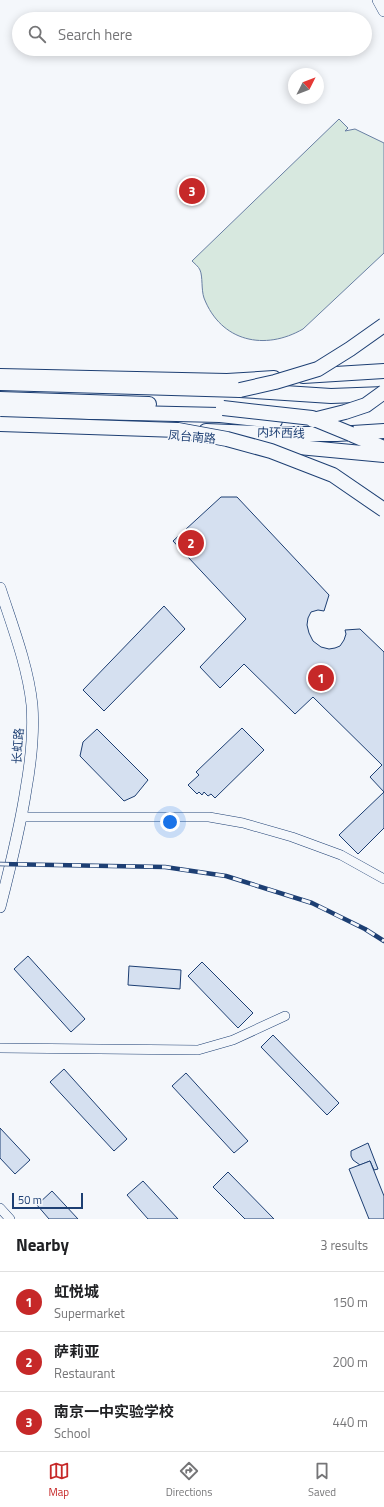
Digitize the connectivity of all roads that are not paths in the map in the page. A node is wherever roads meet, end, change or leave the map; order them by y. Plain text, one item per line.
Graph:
1 (378, 0) edge
2 (384, 11) edge
3 (384, 325) edge
4 (384, 371) edge
5 (0, 376) edge
6 (0, 383) edge
7 (240, 390) junction
8 (384, 393) edge
9 (0, 400) edge
10 (0, 410) edge
11 (0, 424) edge
12 (178, 430) junction
13 (384, 431) edge
14 (384, 448) edge
15 (384, 455) edge
16 (384, 510) edge
17 (0, 588) edge
18 (21, 817) junction
19 (384, 879) edge
20 (0, 908) edge
21 (285, 1016) dead end
22 (0, 1048) edge
23 (0, 1208) edge
24 (10, 1219) edge

1 - 2 street
3 - 7 main road, bridge
4 - 5 main road
6 - 7 main road
7 - 8 main road, bridge
8 - 10 main road, bridge
9 - 14 main road, bridge
11 - 12 main road, bridge
11 - 15 main road, 凤台南路
12 - 13 main road, 内环西线, bridge
12 - 16 main road, bridge
17 - 18 street, 长虹路
18 - 19 street
18 - 20 street, 长虹路
21 - 22 street
23 - 24 street

